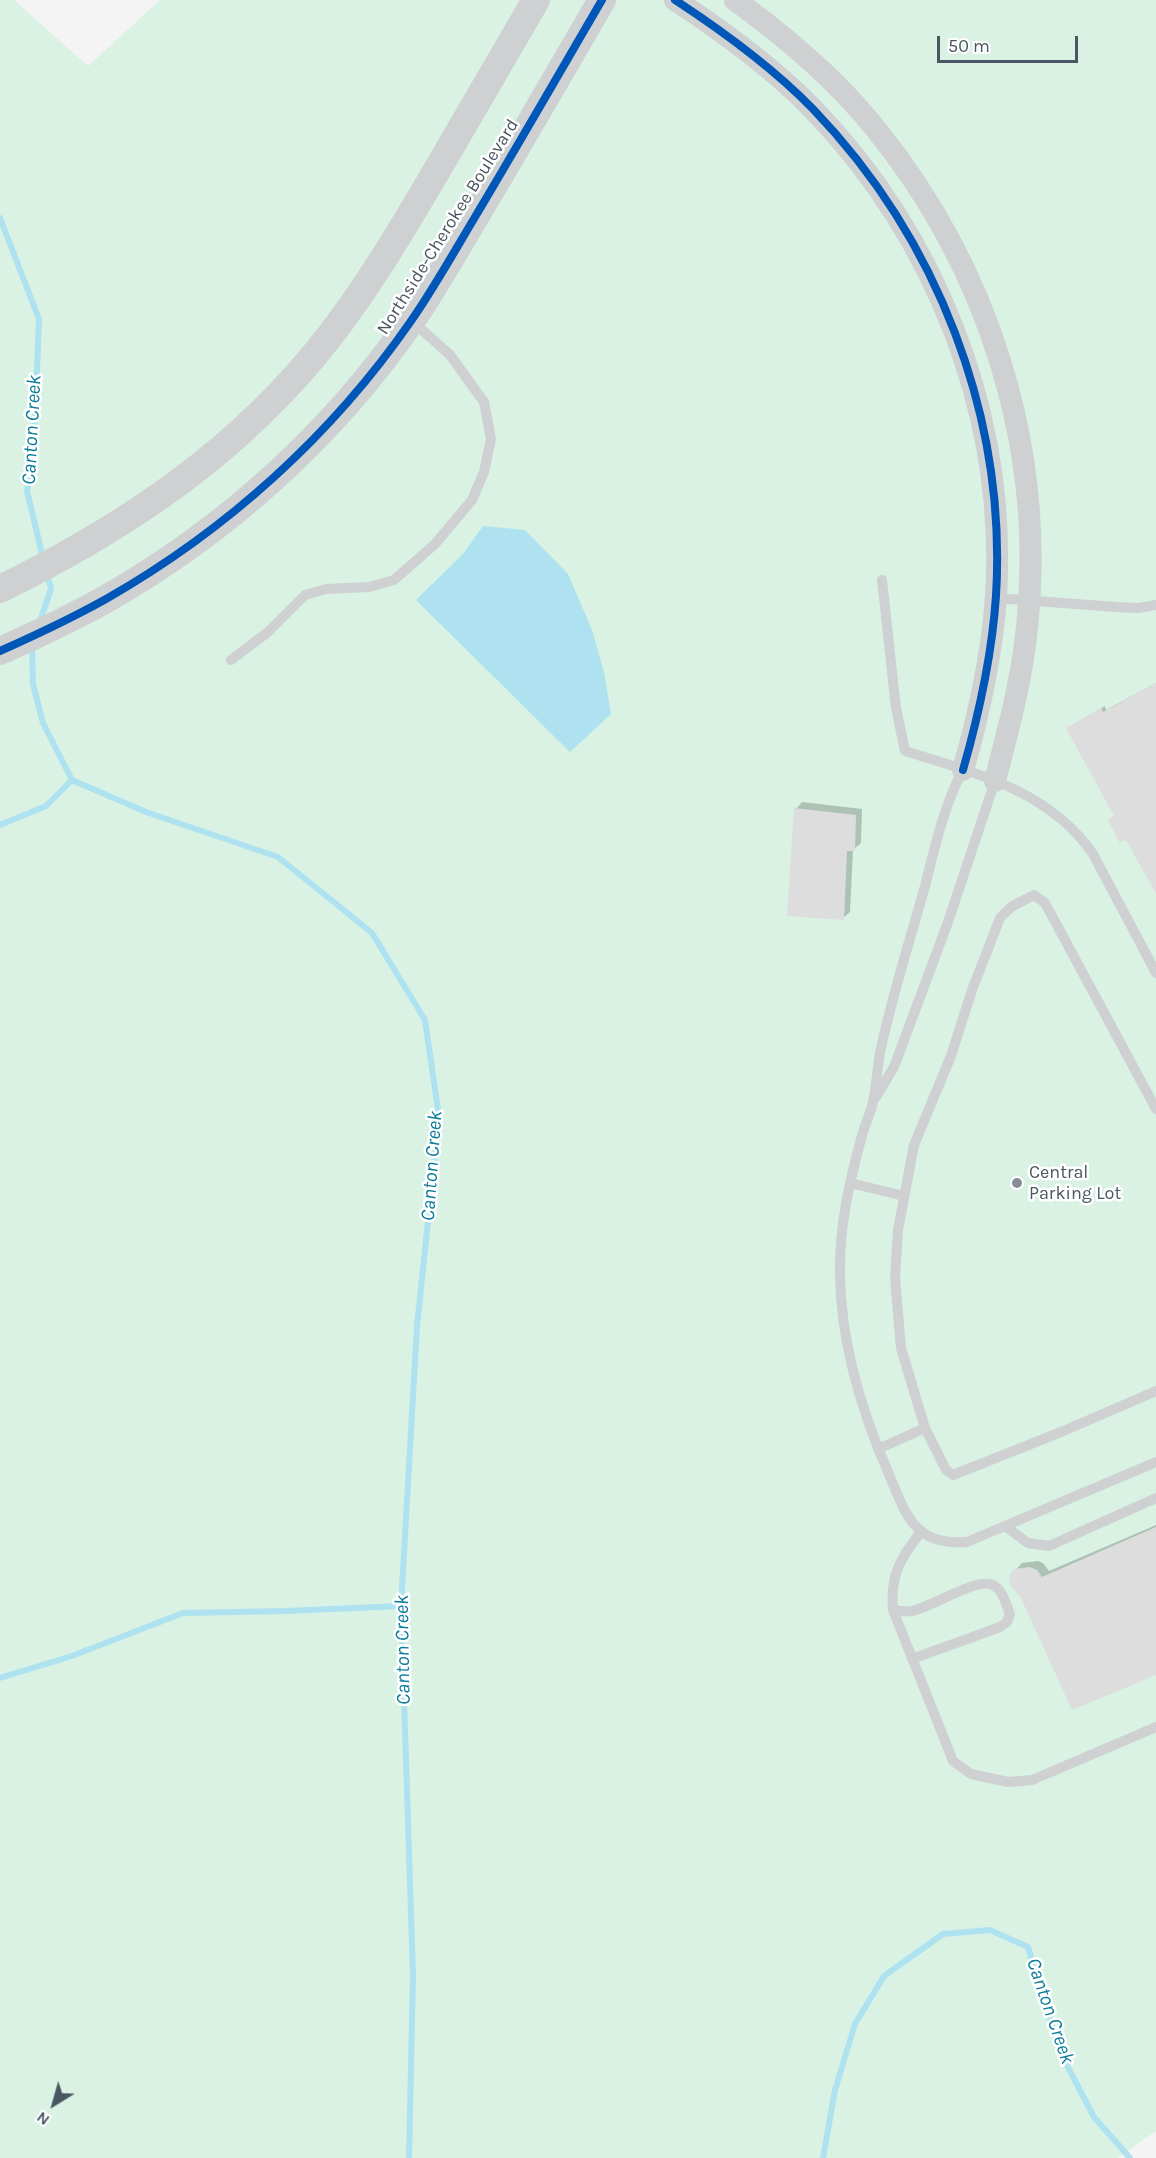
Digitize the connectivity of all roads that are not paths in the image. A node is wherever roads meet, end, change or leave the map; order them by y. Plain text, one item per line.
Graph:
1 (536, 0) edge
2 (602, 0) edge
3 (675, 0) edge
4 (735, 0) edge
5 (411, 321) junction
6 (882, 580) dead end
7 (0, 589) edge
8 (996, 598) junction
9 (1029, 600) junction
10 (1156, 605) edge
11 (0, 651) edge
12 (231, 660) dead end
13 (963, 770) junction
14 (995, 782) junction
15 (1156, 973) edge
16 (873, 1103) junction
17 (1156, 1109) edge
18 (850, 1183) junction
19 (904, 1196) junction
20 (1156, 1391) edge
21 (926, 1428) junction
22 (878, 1449) junction
23 (1156, 1462) edge
24 (1156, 1498) edge
25 (1005, 1526) junction
26 (921, 1532) junction
27 (893, 1610) junction
28 (912, 1659) junction
29 (1156, 1727) edge

1 - 7 street, Northside-Cherokee Boulevard
2 - 5 street, Northside-Cherokee Boulevard
3 - 8 street
4 - 9 street
5 - 11 street, Northside-Cherokee Boulevard
5 - 12 lane
6 - 13 lane
8 - 9 lane
8 - 13 street
9 - 10 lane
9 - 14 street
13 - 14 lane
13 - 16 lane
14 - 15 lane
14 - 16 lane
16 - 18 lane
17 - 19 lane
18 - 19 lane
18 - 22 lane
19 - 21 lane
20 - 21 lane
21 - 22 lane
22 - 26 lane
23 - 25 lane
24 - 25 lane
25 - 26 lane
26 - 27 lane
27 - 28 lane
27 - 28 lane
28 - 29 lane

